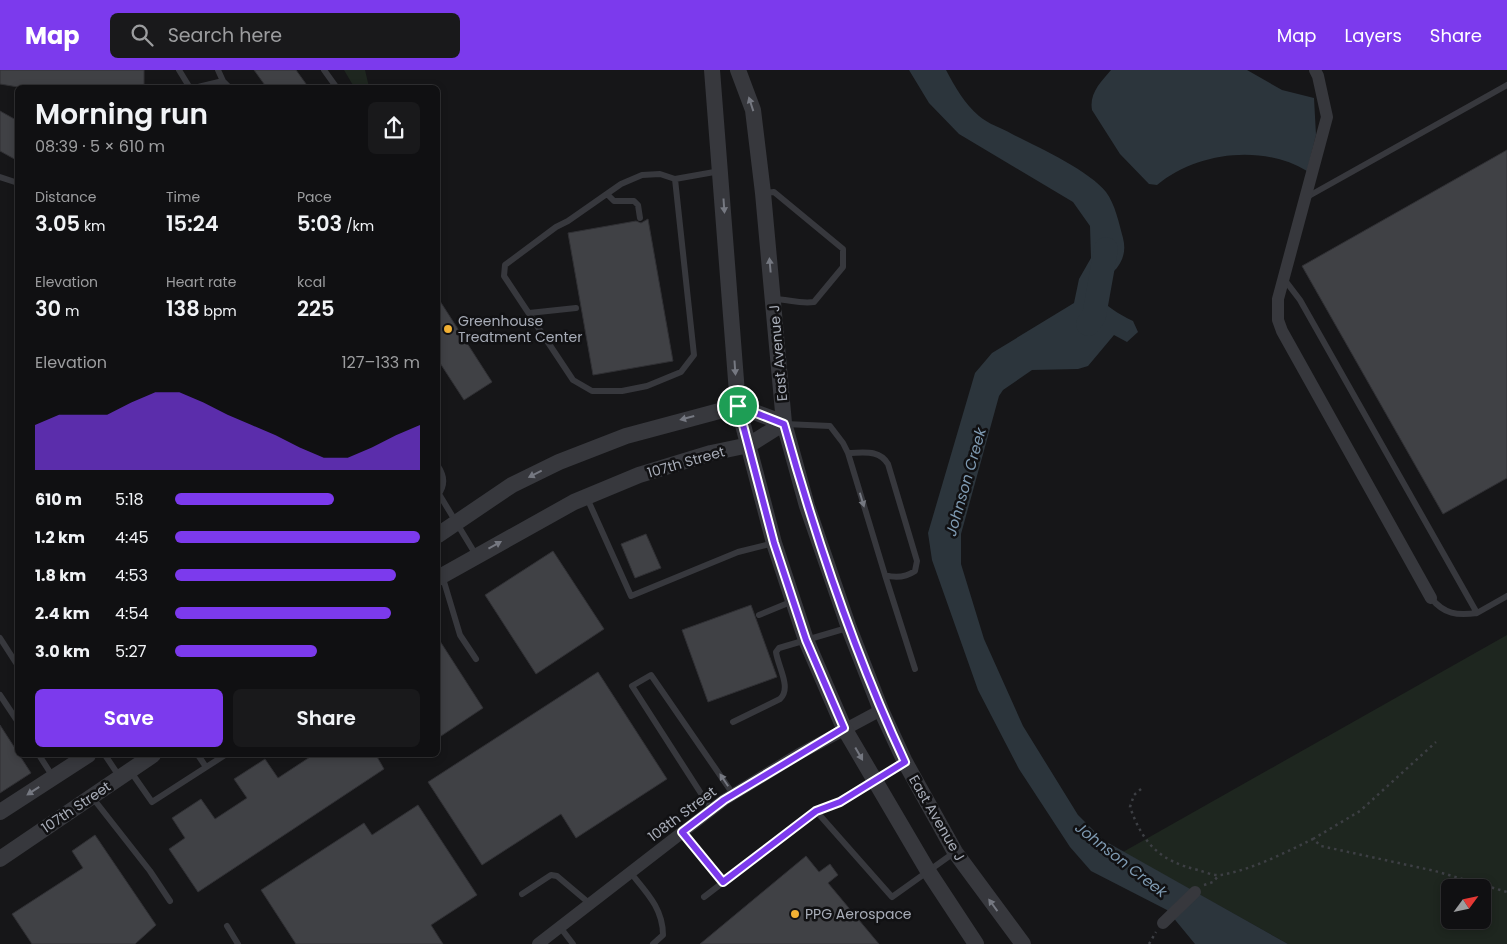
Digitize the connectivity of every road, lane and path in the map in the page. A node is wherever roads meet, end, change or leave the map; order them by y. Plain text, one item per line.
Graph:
1 (179, 70) edge
2 (218, 70) edge
3 (324, 70) edge
4 (712, 70) edge
5 (738, 70) edge
6 (1315, 70) edge
7 (223, 81) junction
8 (190, 85) edge
9 (205, 85) edge
10 (227, 85) edge
11 (335, 85) edge
12 (1507, 85) edge
13 (721, 170) junction
14 (0, 177) edge
15 (675, 179) junction
16 (15, 182) edge
17 (763, 193) junction
18 (607, 194) junction
19 (1307, 197) junction
20 (640, 218) dead end
21 (1284, 279) junction
22 (773, 299) junction
23 (576, 308) dead end
24 (528, 313) junction
25 (738, 406) junction
26 (784, 424) junction
27 (749, 445) junction
28 (848, 453) junction
29 (440, 470) edge
30 (440, 492) edge
31 (586, 497) junction
32 (440, 498) edge
33 (456, 523) junction
34 (440, 533) edge
35 (774, 543) junction
36 (476, 555) junction
37 (440, 573) edge
38 (885, 575) junction
39 (440, 576) edge
40 (1507, 596) edge
41 (1431, 598) joint
42 (794, 601) junction
43 (1477, 613) junction
44 (759, 614) dead end
45 (848, 628) junction
46 (0, 638) edge
47 (806, 640) junction
48 (476, 659) dead end
49 (15, 661) edge
50 (915, 669) dead end
51 (0, 695) edge
52 (881, 710) junction
53 (15, 718) edge
54 (733, 722) dead end
55 (844, 728) junction
56 (1436, 742) dead end
57 (39, 757) edge
58 (85, 757) edge
59 (107, 757) edge
60 (150, 757) edge
61 (199, 757) edge
62 (222, 757) edge
63 (905, 762) junction
64 (206, 767) junction
65 (125, 774) junction
66 (53, 778) junction
67 (874, 780) junction
68 (1141, 788) dead end
69 (733, 794) junction
70 (91, 796) junction
71 (711, 809) junction
72 (816, 811) junction
73 (0, 812) edge
74 (682, 832) junction
75 (1314, 839) junction
76 (955, 852) junction
77 (0, 859) edge
78 (928, 871) junction
79 (630, 872) junction
80 (1219, 875) junction
81 (723, 882) junction
82 (1195, 892) joint
83 (1507, 892) edge
84 (522, 894) dead end
85 (704, 897) dead end
86 (170, 901) dead end
87 (589, 903) junction
88 (1163, 923) dead end
89 (227, 926) dead end
90 (559, 926) junction
91 (238, 944) edge
92 (538, 944) edge
93 (573, 944) edge
94 (652, 944) edge
95 (976, 944) edge
96 (1023, 944) edge

1 - 8 lane
2 - 7 lane
3 - 11 lane
4 - 13 street
17 -> 5 street, East Avenue J
6 - 19 street
7 - 9 lane
7 - 10 lane
12 - 19 lane
13 - 15 lane
13 -> 25 street
14 - 16 lane
15 - 18 lane
15 - 24 lane
22 -> 17 street, East Avenue J
17 - 22 lane
18 - 20 lane
18 - 24 lane
19 - 21 street
21 - 41 street
21 - 43 lane
22 - 26 street, East Avenue J
23 - 24 lane
25 - 26 street
25 - 27 street
25 -> 33 street
26 - 27 street, 107th Street
26 - 28 lane
26 - 45 street, East Avenue J
27 - 31 street, 107th Street
27 - 35 street
28 -> 38 lane
28 - 38 lane
29 - 30 lane
31 - 35 lane
36 -> 31 street, 107th Street
32 - 33 lane
33 - 34 street
33 - 36 lane
35 - 42 street
36 - 37 street, 107th Street
38 - 50 lane
39 - 48 lane
40 - 43 lane
41 - 43 lane
42 - 44 lane
42 - 47 street
45 - 47 lane
45 - 52 street, East Avenue J
46 - 49 lane
47 - 54 lane
47 - 55 street
51 - 53 lane
52 - 55 street, 108th Street
52 - 63 street, East Avenue J
55 -> 67 street
55 - 69 street, 108th Street
56 - 75 path
57 - 66 lane
58 - 66 street
59 - 65 lane
60 - 65 street, 107th Street
61 - 64 lane
62 - 64 lane
63 - 67 lane
63 - 76 street, East Avenue J
64 - 65 lane
65 - 70 street, 107th Street
66 -> 73 street
67 - 72 lane
67 - 78 street
68 - 80 path
69 - 71 street, 108th Street
69 -> 71 lane
70 - 77 street, 107th Street
70 - 86 lane
71 - 74 street, 108th Street
72 - 78 lane
72 - 81 lane
74 - 79 street, 108th Street
74 - 81 lane
75 - 80 path
75 - 83 path
76 - 78 lane
96 -> 76 street, East Avenue J
78 - 95 street
79 - 87 street, 108th Street
79 - 94 lane
80 - 82 path
81 - 85 lane
82 - 88 street
84 - 87 lane
87 - 90 street, 108th Street
89 - 91 lane
90 - 92 street, 108th Street
90 - 93 lane

